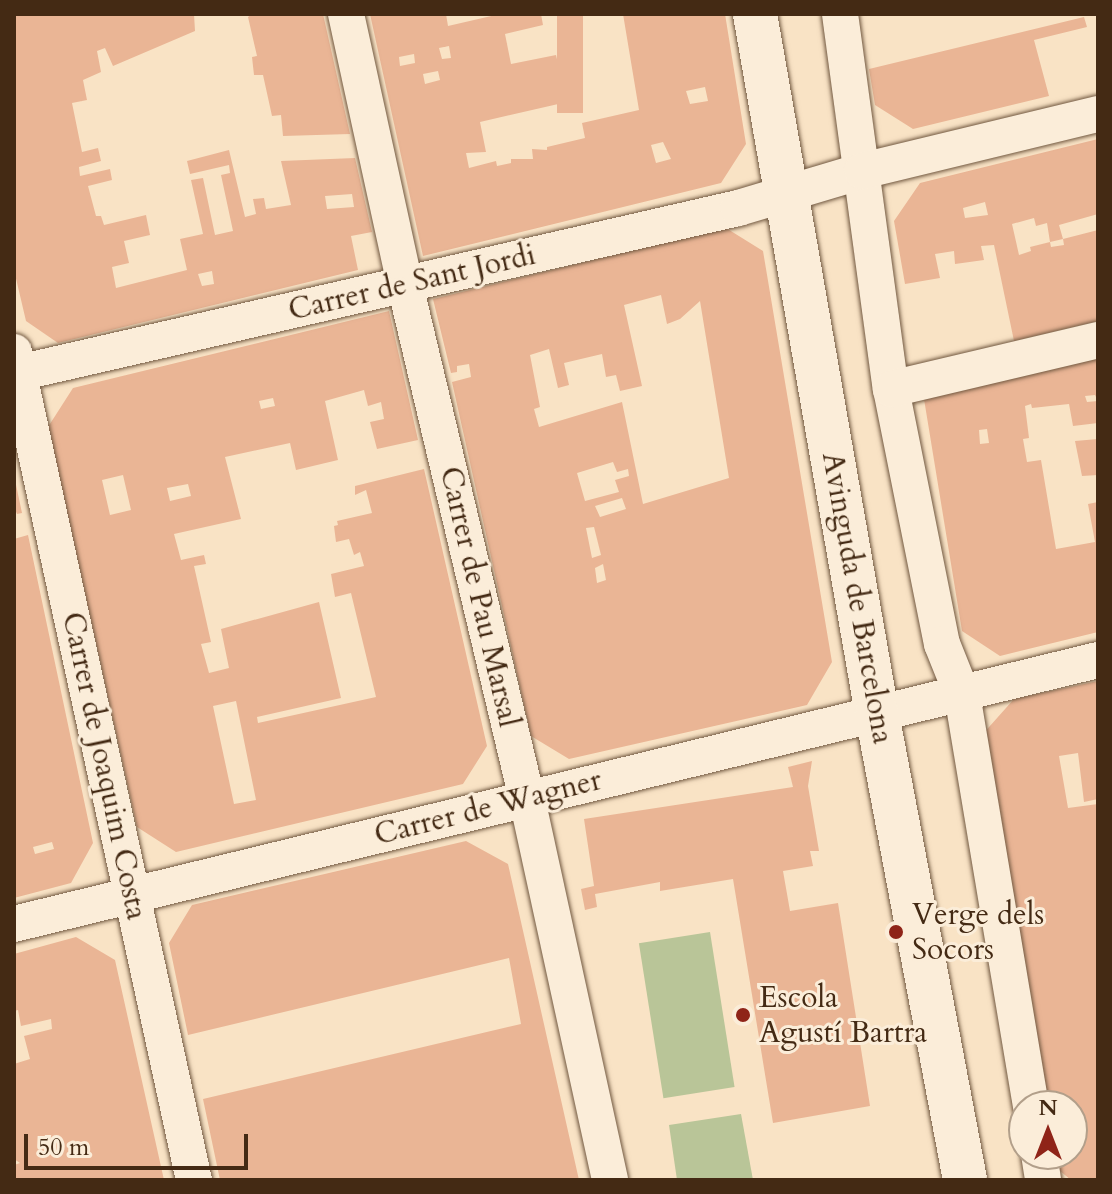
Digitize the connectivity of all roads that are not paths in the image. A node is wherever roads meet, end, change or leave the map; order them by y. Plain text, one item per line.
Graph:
1 (346, 14) edge
2 (755, 14) edge
3 (780, 14) edge
4 (840, 14) edge
5 (1098, 114) edge
6 (862, 171) junction
7 (797, 190) junction
8 (405, 285) junction
9 (1098, 340) edge
10 (16, 367) edge
11 (891, 389) junction
12 (1098, 660) edge
13 (962, 694) junction
14 (888, 711) junction
15 (527, 799) junction
16 (132, 894) junction
17 (14, 924) edge
18 (1028, 1090) edge
19 (194, 1180) edge
20 (610, 1180) edge
21 (965, 1180) edge
22 (987, 1180) edge

1 - 8 street, Carrer de Pau Marsal
2 - 7 street, Avinguda de Barcelona
3 - 7 street, Avinguda de Barcelona
4 - 6 street
5 - 6 street, Carrer de Sant Jordi
6 - 7 street, Carrer de Sant Jordi
6 - 11 street
7 - 8 street, Carrer de Sant Jordi
7 - 14 street, Avinguda de Barcelona
8 - 10 street, Carrer de Sant Jordi
8 - 15 street, Carrer de Pau Marsal
9 - 11 street
10 - 16 street, Carrer de Joaquim Costa
11 - 13 street
12 - 13 street, Carrer de Wagner
13 - 14 street, Carrer de Wagner
13 - 18 street
14 - 15 street, Carrer de Wagner
14 - 21 street, Avinguda de Barcelona
14 - 22 street, Avinguda de Barcelona
15 - 16 street, Carrer de Wagner
15 - 20 street, Carrer de Pau Marsal
16 - 17 street, Carrer de Wagner
16 - 19 street, Carrer de Joaquim Costa

